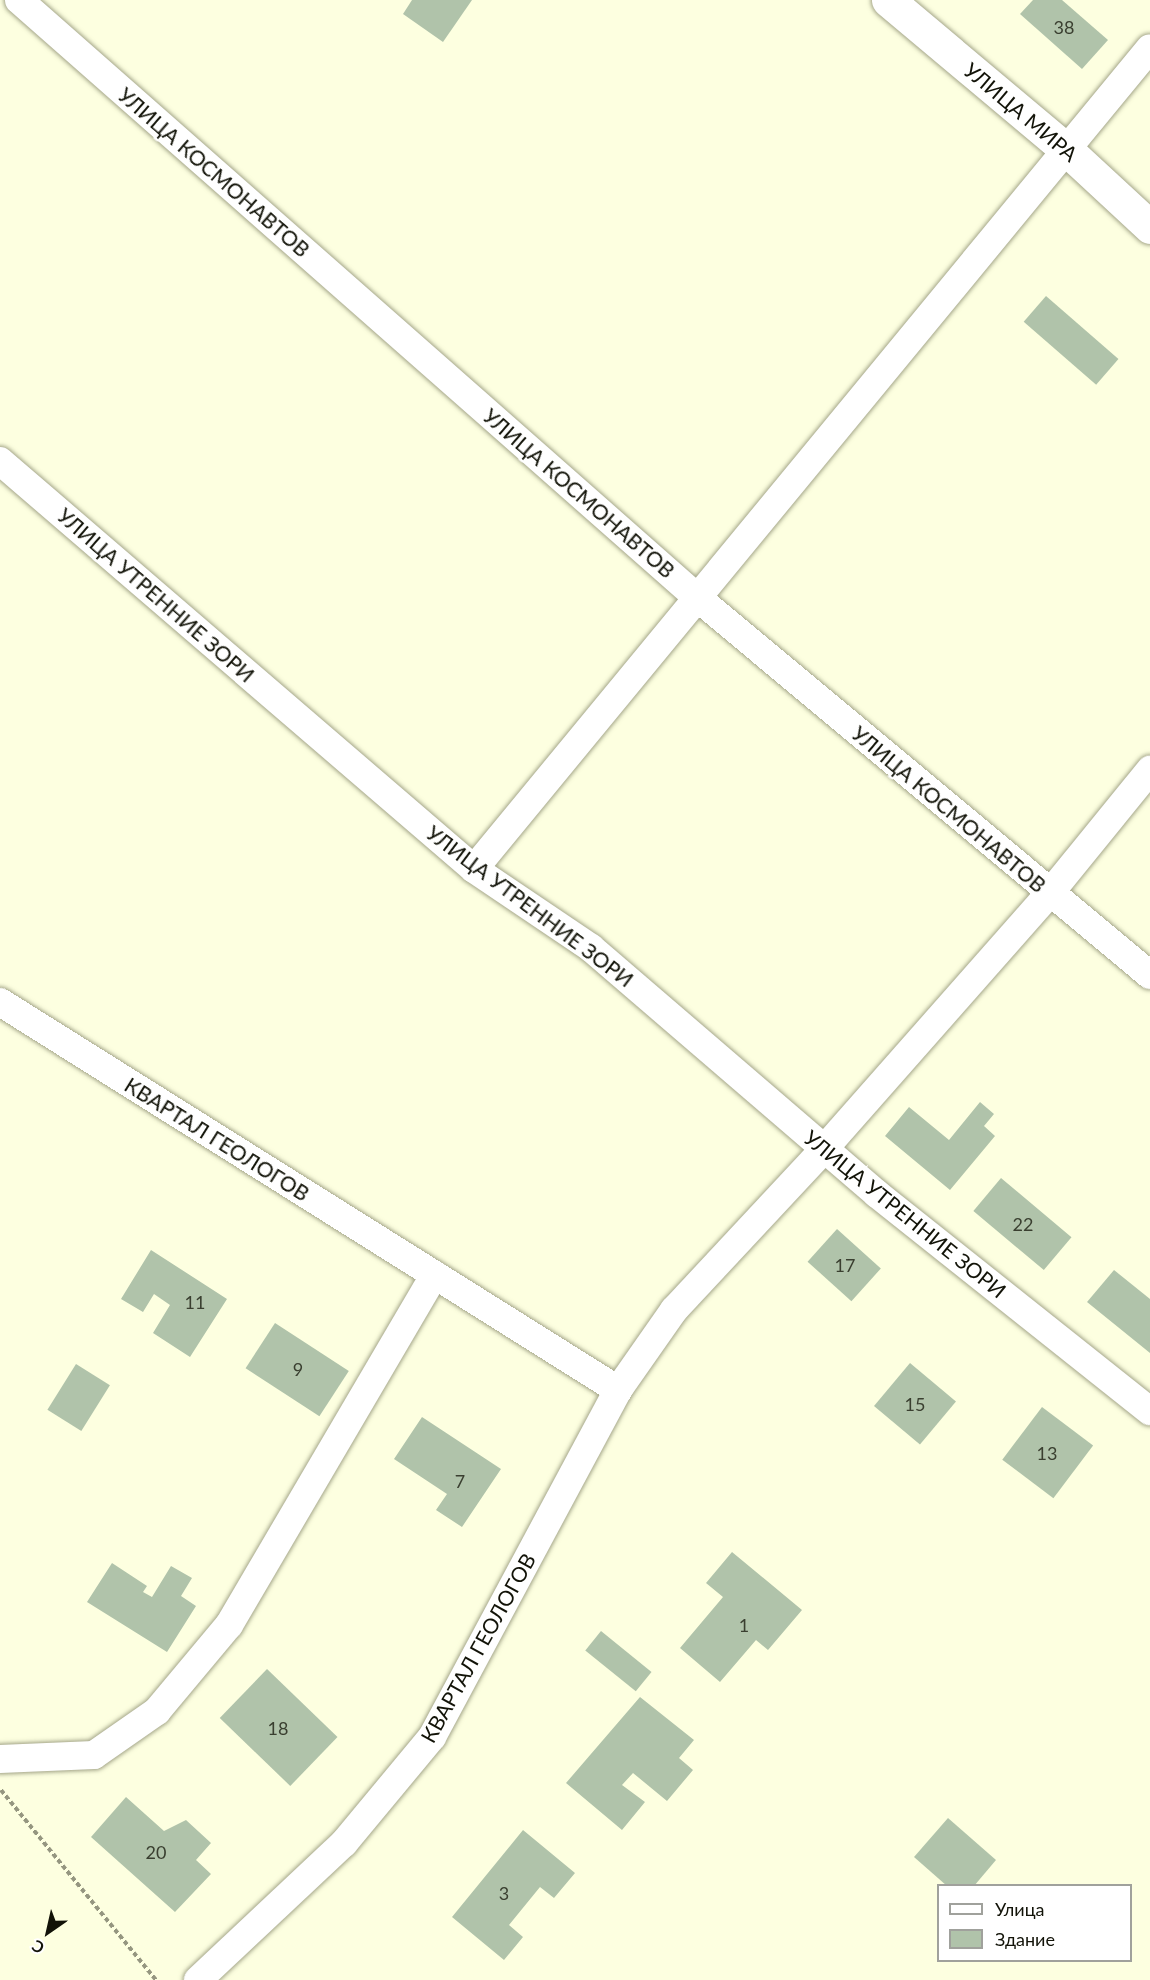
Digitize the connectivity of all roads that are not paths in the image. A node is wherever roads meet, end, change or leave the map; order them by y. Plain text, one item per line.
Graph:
1 (19, 0) edge
2 (888, 0) edge
3 (1150, 48) edge
4 (1068, 151) junction
5 (1150, 227) edge
6 (0, 461) edge
7 (699, 599) junction
8 (1150, 770) edge
9 (474, 869) junction
10 (1050, 893) junction
11 (1150, 975) edge
12 (0, 1002) edge
13 (824, 1149) junction
14 (434, 1275) junction
15 (618, 1390) junction
16 (1150, 1411) edge
17 (0, 1760) edge
18 (198, 1980) edge

1 - 7 street, УЛИЦА КОСМОНАВТОВ
2 - 4 street, УЛИЦА МИРА
3 - 4 street
4 - 5 street, УЛИЦА МИРА
4 - 7 street
6 - 9 street, УЛИЦА УТРЕННИЕ ЗОРИ
7 - 9 street
7 - 10 street, УЛИЦА КОСМОНАВТОВ
8 - 10 street, КВАРТАЛ ГЕОЛОГОВ
9 - 13 street, УЛИЦА УТРЕННИЕ ЗОРИ
10 - 11 street, УЛИЦА КОСМОНАВТОВ
10 - 13 street, КВАРТАЛ ГЕОЛОГОВ
12 - 14 street, КВАРТАЛ ГЕОЛОГОВ
13 - 15 street, КВАРТАЛ ГЕОЛОГОВ
13 - 16 street, УЛИЦА УТРЕННИЕ ЗОРИ
14 - 15 street, КВАРТАЛ ГЕОЛОГОВ
14 - 17 street
15 - 18 street, КВАРТАЛ ГЕОЛОГОВ

